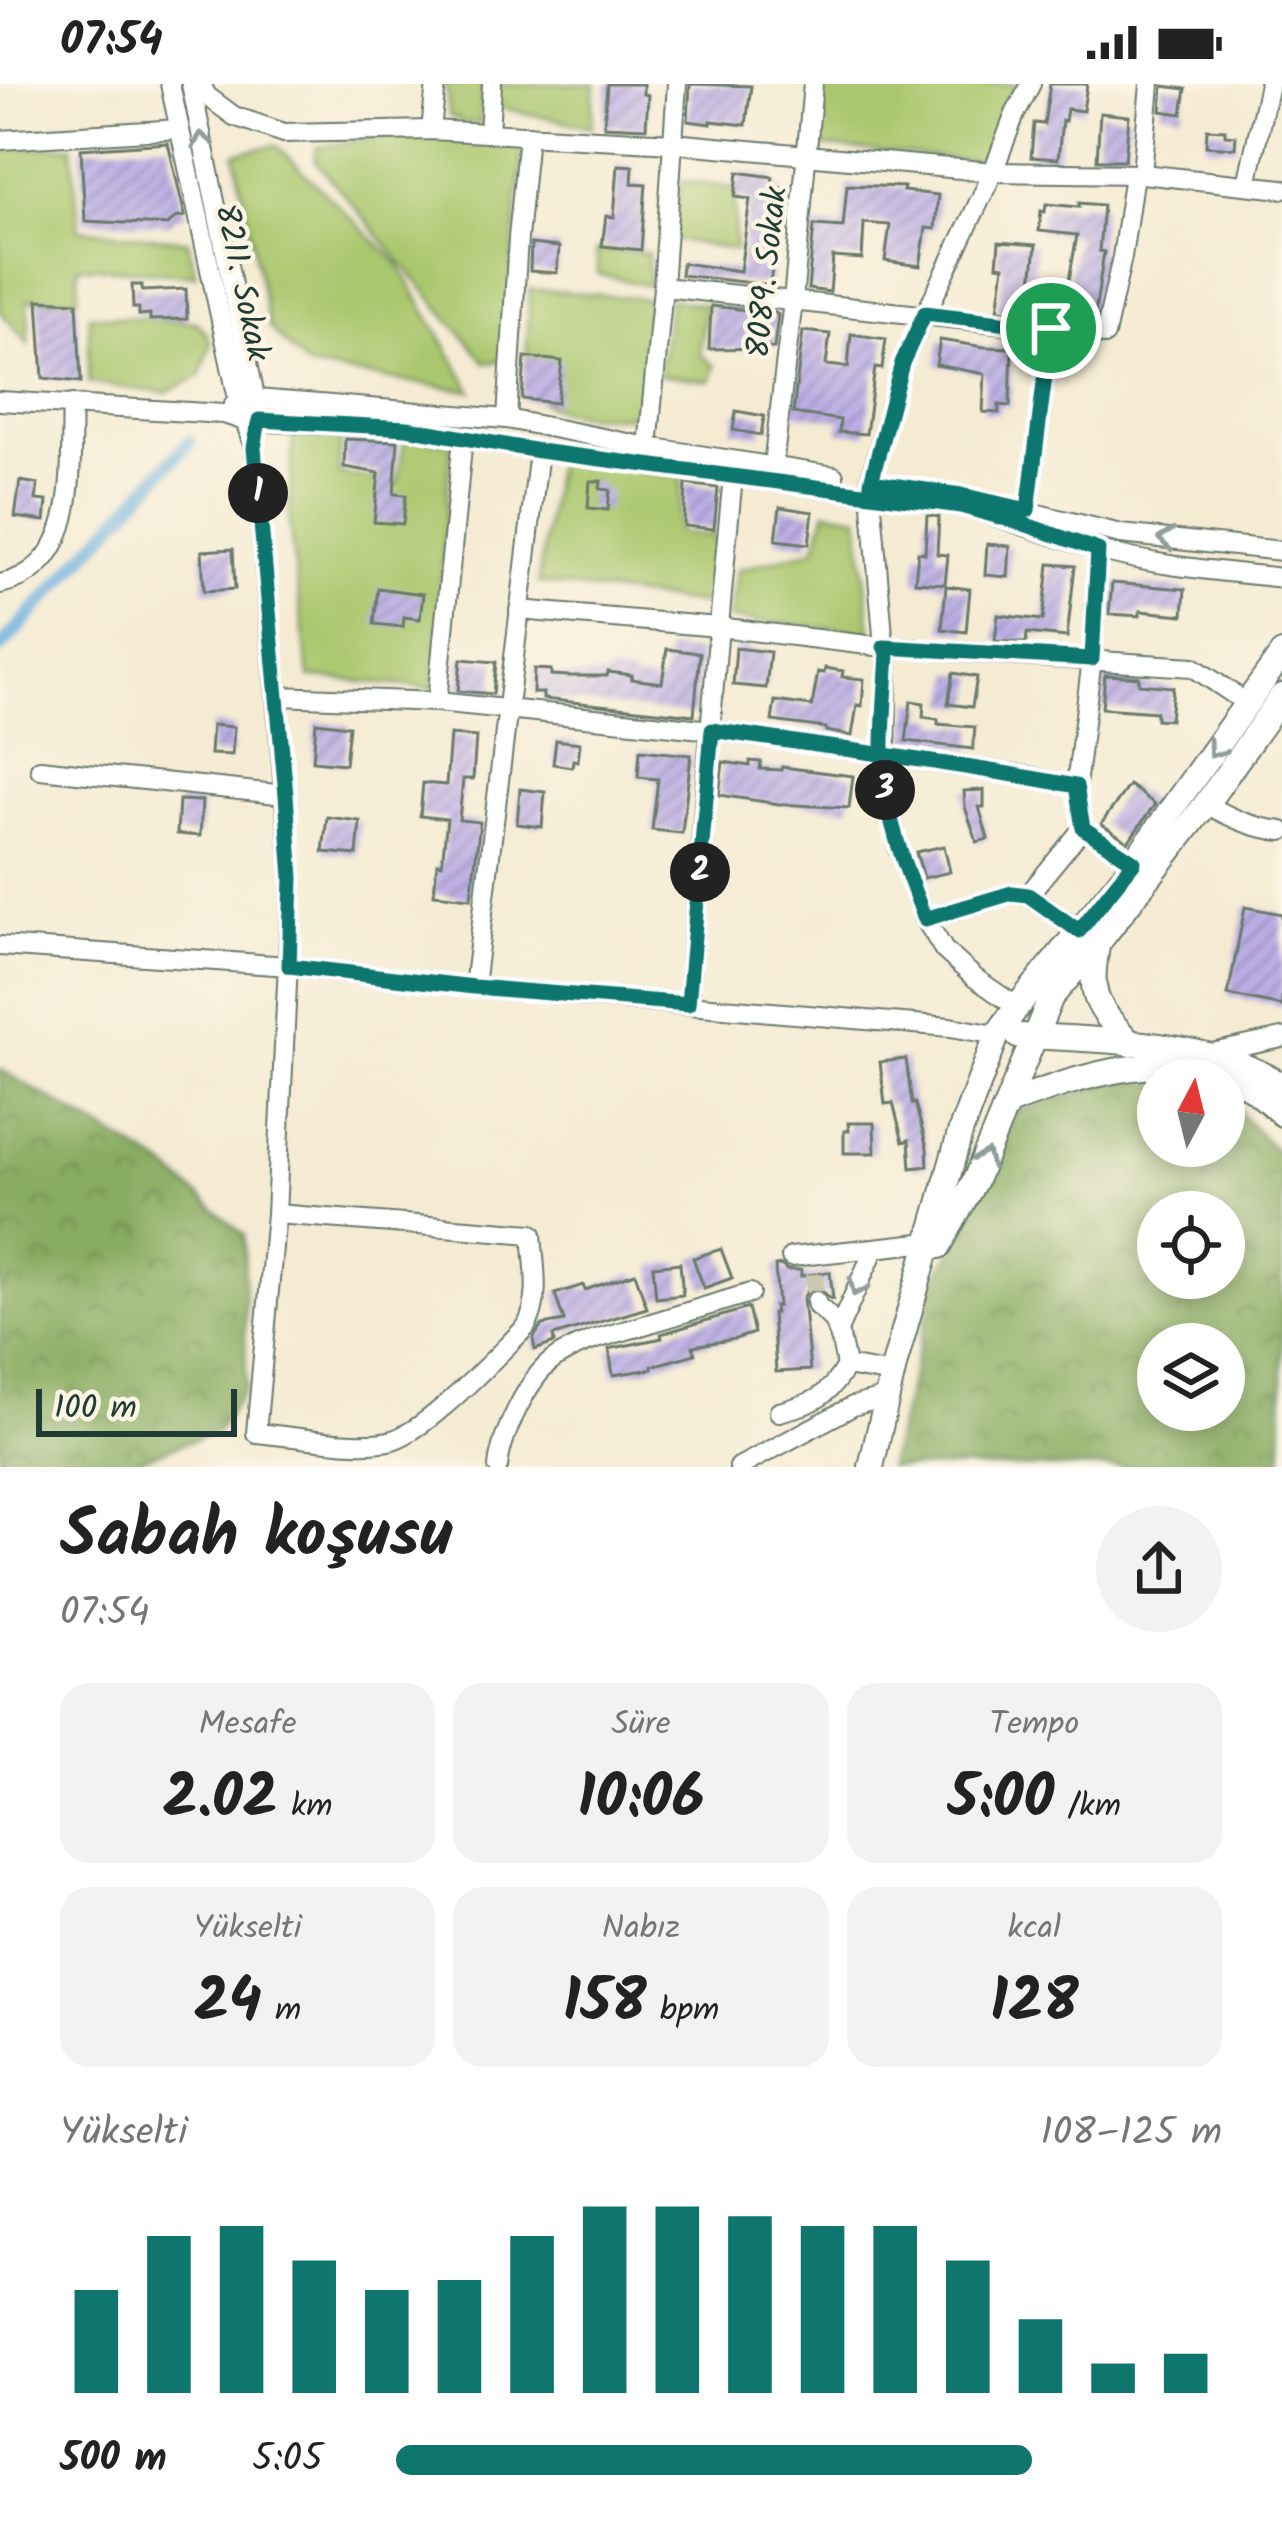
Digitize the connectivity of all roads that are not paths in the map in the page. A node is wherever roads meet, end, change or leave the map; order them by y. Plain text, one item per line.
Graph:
1 (170, 84) edge
2 (191, 84) edge
3 (201, 84) edge
4 (436, 84) edge
5 (492, 84) edge
6 (677, 84) edge
7 (813, 84) edge
8 (1031, 84) edge
9 (1150, 84) edge
10 (1269, 84) edge
11 (180, 129) junction
12 (431, 130) junction
13 (489, 133) junction
14 (528, 135) junction
15 (0, 140) edge
16 (673, 143) junction
17 (807, 155) junction
18 (993, 172) junction
19 (1138, 174) junction
20 (1247, 184) junction
21 (1282, 189) edge
22 (663, 287) junction
23 (793, 302) junction
24 (925, 313) junction
25 (1051, 328) junction
26 (247, 399) junction
27 (0, 400) edge
28 (72, 404) junction
29 (224, 414) junction
30 (506, 418) junction
31 (252, 420) junction
32 (463, 437) junction
33 (648, 447) junction
34 (539, 451) junction
35 (773, 466) junction
36 (733, 477) junction
37 (871, 488) junction
38 (1028, 510) junction
39 (1098, 550) junction
40 (1282, 551) edge
41 (1282, 578) edge
42 (0, 584) edge
43 (519, 610) junction
44 (718, 627) junction
45 (884, 647) junction
46 (1282, 654) edge
47 (1092, 659) junction
48 (277, 696) junction
49 (1282, 696) edge
50 (437, 702) junction
51 (1248, 704) junction
52 (507, 709) junction
53 (712, 730) junction
54 (885, 755) junction
55 (40, 769) dead end
56 (1076, 786) junction
57 (286, 795) junction
58 (1206, 804) junction
59 (1083, 828) junction
60 (1282, 831) edge
61 (1134, 862) junction
62 (1028, 895) junction
63 (925, 919) junction
64 (1089, 937) junction
65 (0, 946) edge
66 (289, 966) junction
67 (474, 987) junction
68 (688, 1004) junction
69 (1017, 1006) junction
70 (997, 1036) junction
71 (1033, 1037) junction
72 (1282, 1038) edge
73 (1130, 1044) junction
74 (1207, 1054) junction
75 (979, 1082) junction
76 (1282, 1086) edge
77 (1008, 1103) junction
78 (1282, 1114) edge
79 (276, 1214) junction
80 (929, 1242) junction
81 (875, 1248) junction
82 (791, 1258) dead end
83 (917, 1285) junction
84 (750, 1293) dead end
85 (816, 1301) tunnel mouth
86 (838, 1328) junction
87 (846, 1366) junction
88 (889, 1385) junction
89 (779, 1412) dead end
90 (498, 1467) edge
91 (739, 1467) edge
92 (871, 1467) edge

1 - 11 street, 8211. Sokak
26 -> 2 street
3 - 12 street
4 - 12 street
5 - 13 street
6 - 16 street
7 - 17 street, 8089. Sokak
8 - 18 street
9 - 19 street
10 - 20 street
11 - 15 street
11 - 26 street, 8211. Sokak
12 - 13 street
13 - 14 street
14 - 16 street
14 - 30 street
16 - 17 street
16 - 22 street
17 - 18 street
17 - 23 street, 8089. Sokak
18 - 19 street
18 - 24 street
19 - 20 street
19 - 25 street
20 - 21 street
22 - 23 street
22 - 33 street
23 - 24 street
23 - 35 street, 8089. Sokak
24 - 25 street
24 - 37 street
25 - 38 street
26 - 29 street
26 - 30 street
26 - 31 street
27 - 28 street
28 - 29 street
28 - 42 street
29 - 31 street
30 - 33 street
31 - 32 street
31 - 48 street
32 - 34 street
32 - 50 street
33 - 35 street
34 - 36 street
34 - 43 street
35 - 37 street
36 - 37 street
36 - 44 street
37 - 38 street
37 - 39 street
37 - 45 street
40 -> 38 street
39 - 41 street
39 - 47 street
43 - 44 street
43 - 52 street
44 - 45 street
44 - 53 street
45 - 47 street
45 - 54 street
46 - 51 main road
47 - 51 street
47 - 56 street
48 - 50 street
48 - 57 street
49 - 58 main road
50 - 52 street
51 -> 61 main road
52 - 53 street
52 - 67 street
53 - 54 street
53 - 68 street
54 - 56 street
54 - 63 street
55 - 57 street
56 - 59 street
57 - 66 street
58 - 60 street
58 - 64 main road
59 - 61 street
59 - 62 street
61 - 64 main road
62 - 63 street
62 - 64 street
63 - 69 street
64 - 69 main road
64 - 71 main road
64 - 73 main road
65 - 66 street
66 - 67 street
66 - 79 street
67 - 68 street
68 - 70 street
69 - 70 main road
70 - 71 main road
70 - 75 main road
71 - 73 main road
71 - 77 main road
72 - 74 street
73 - 74 main road
74 - 76 main road
75 - 77 main road
75 - 80 main road
77 - 78 main road
83 -> 77 main road
79 - 79 street
80 - 81 street
80 - 83 main road
81 - 82 street
81 -> 86 street
83 - 88 main road
84 - 90 street
85 - 86 street
86 - 87 street
87 - 88 street
87 - 89 street
88 - 91 street
88 - 92 main road

